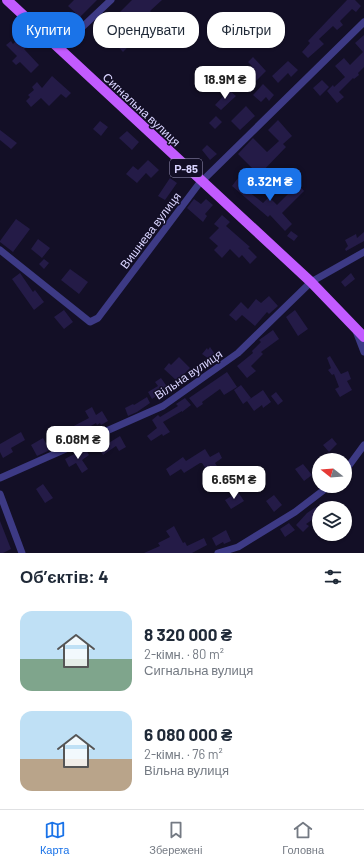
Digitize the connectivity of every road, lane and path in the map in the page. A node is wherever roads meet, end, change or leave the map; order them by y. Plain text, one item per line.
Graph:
1 (6, 0) edge
2 (111, 0) edge
3 (364, 22) edge
4 (58, 49) junction
5 (202, 182) junction
6 (0, 250) edge
7 (364, 252) edge
8 (311, 282) junction
9 (356, 328) junction
10 (364, 337) edge
11 (364, 352) edge
12 (364, 445) edge
13 (352, 461) edge
14 (0, 478) edge
15 (320, 493) edge
16 (0, 494) edge
17 (22, 553) edge
18 (218, 553) edge

1 - 4 main road, Сигнальна вулиця / Р-85
2 - 4 street
3 - 5 street, Вишнева вулиця
4 - 5 main road, Сигнальна вулиця / Р-85
5 - 6 street, Вишнева вулиця
5 - 8 main road, Сигнальна вулиця / Р-85
7 - 8 street, Вільна вулиця
8 - 9 main road, Сигнальна вулиця / Р-85
8 - 14 street, Вільна вулиця
9 - 10 main road, Сигнальна вулиця / Р-85
9 - 11 street
12 - 13 street
15 - 18 street
16 - 17 street

